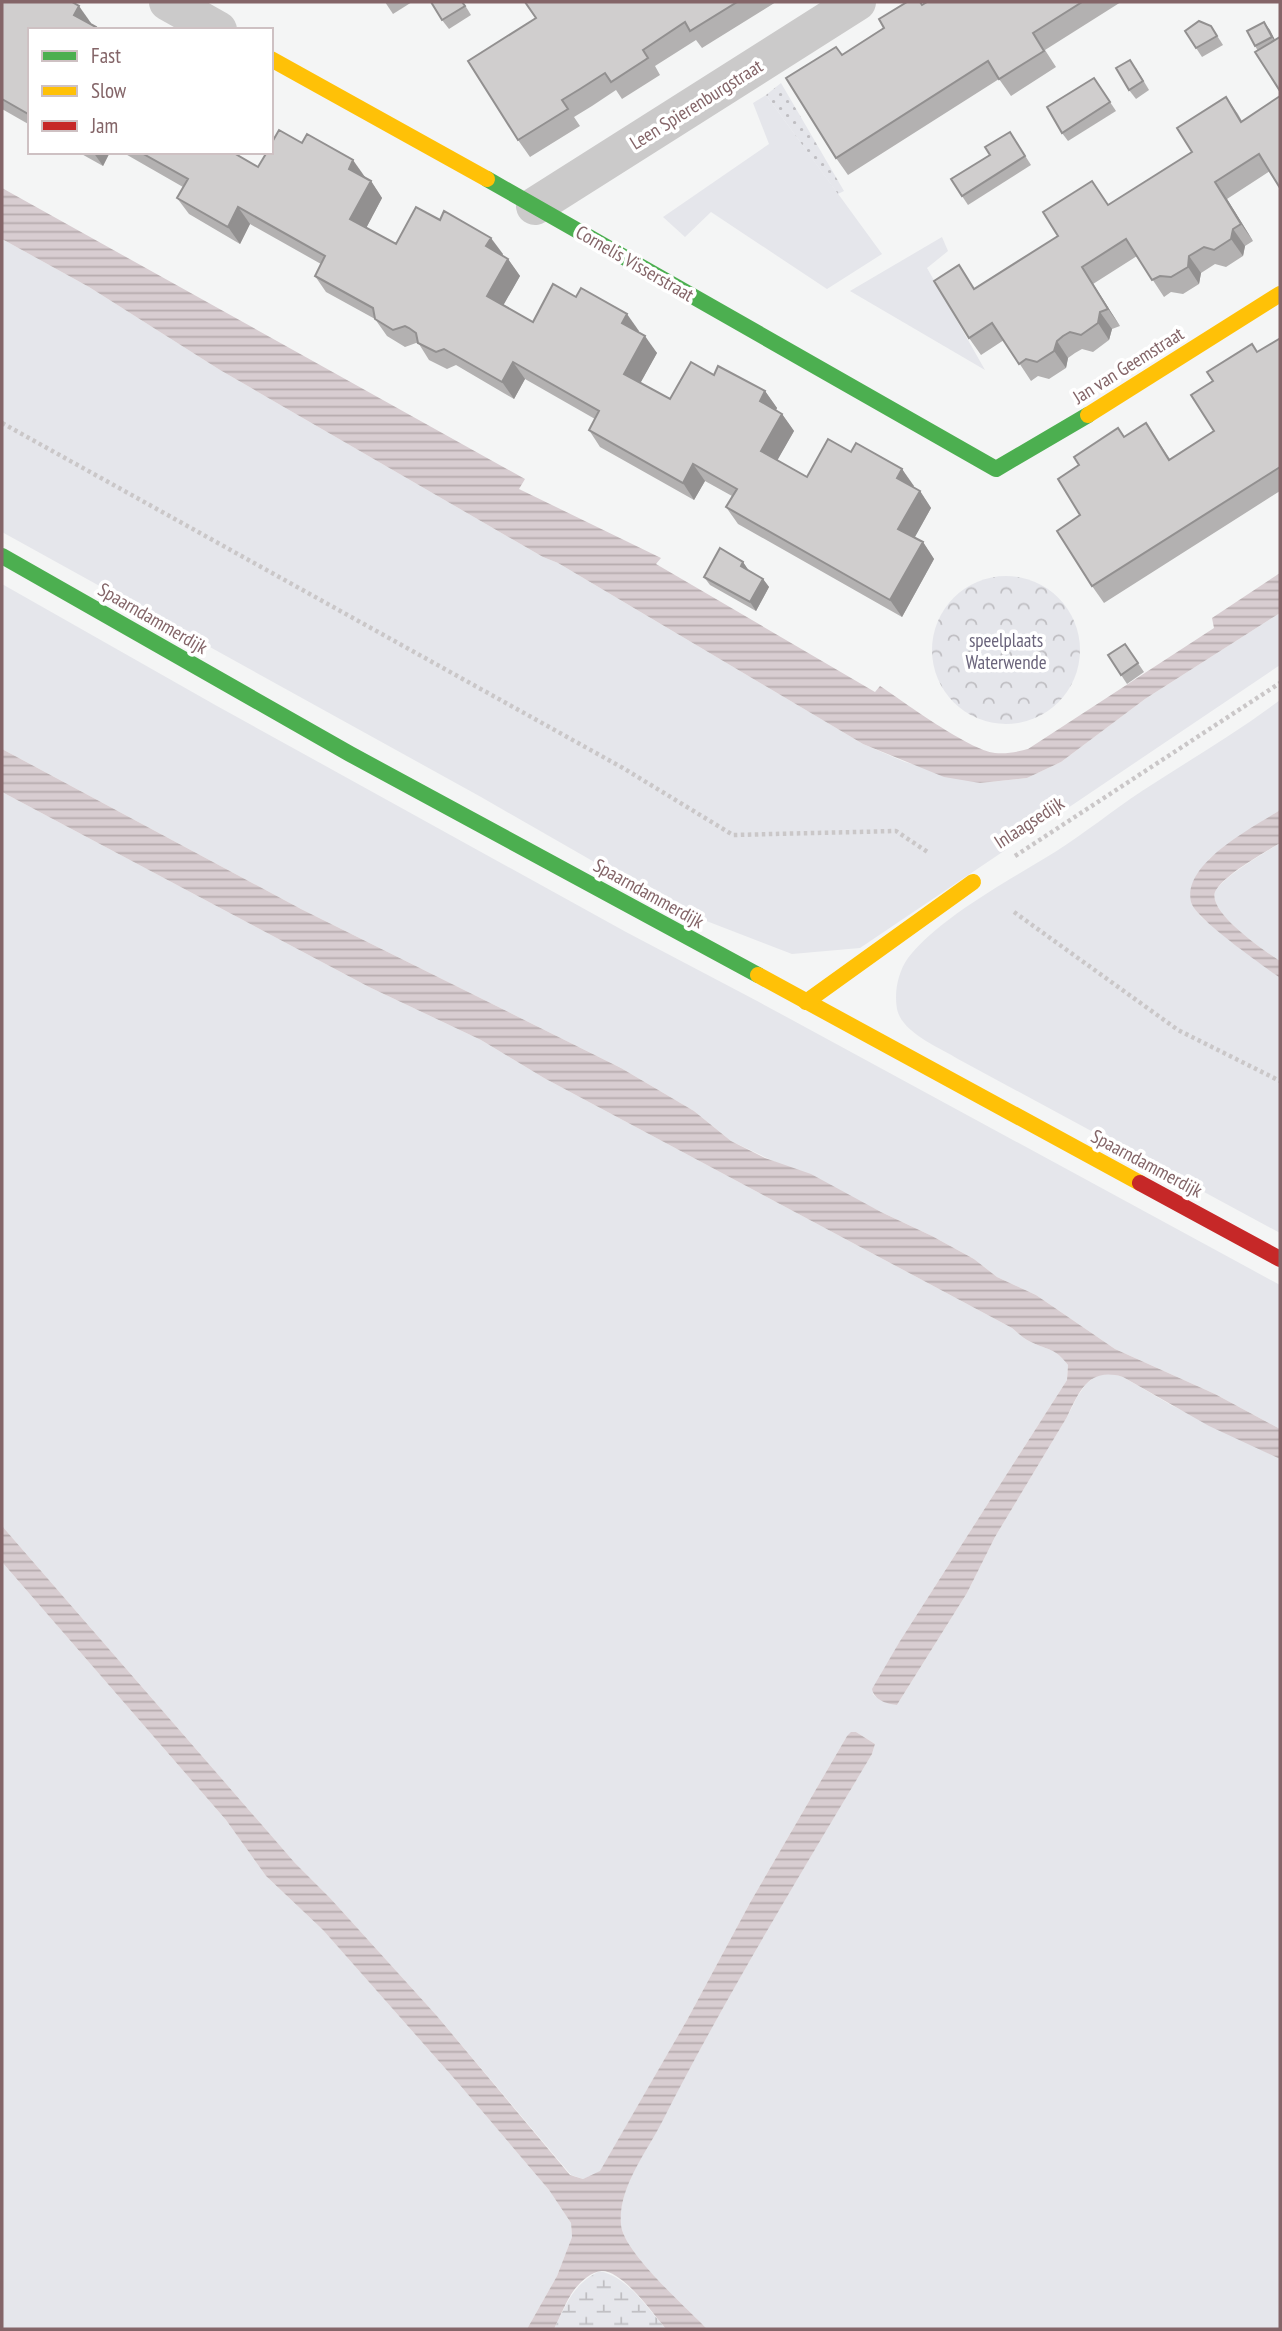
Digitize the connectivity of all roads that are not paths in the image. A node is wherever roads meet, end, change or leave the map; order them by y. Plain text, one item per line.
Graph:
1 (168, 2) edge
2 (856, 2) edge
3 (214, 28) edge
4 (273, 60) edge
5 (535, 206) junction
6 (1280, 293) edge
7 (996, 469) joint
8 (2, 556) edge
9 (973, 882) road end
10 (806, 1002) junction
11 (1280, 1259) edge

1 - 3 street
2 - 5 street, Leen Spierenburgstraat
4 - 5 street, Cornelis Visserstraat
5 - 7 street, Cornelis Visserstraat
6 - 7 street, Jan van Geemstraat
8 - 10 street, Spaarndammerdijk
9 - 10 street
10 - 11 street, Spaarndammerdijk

